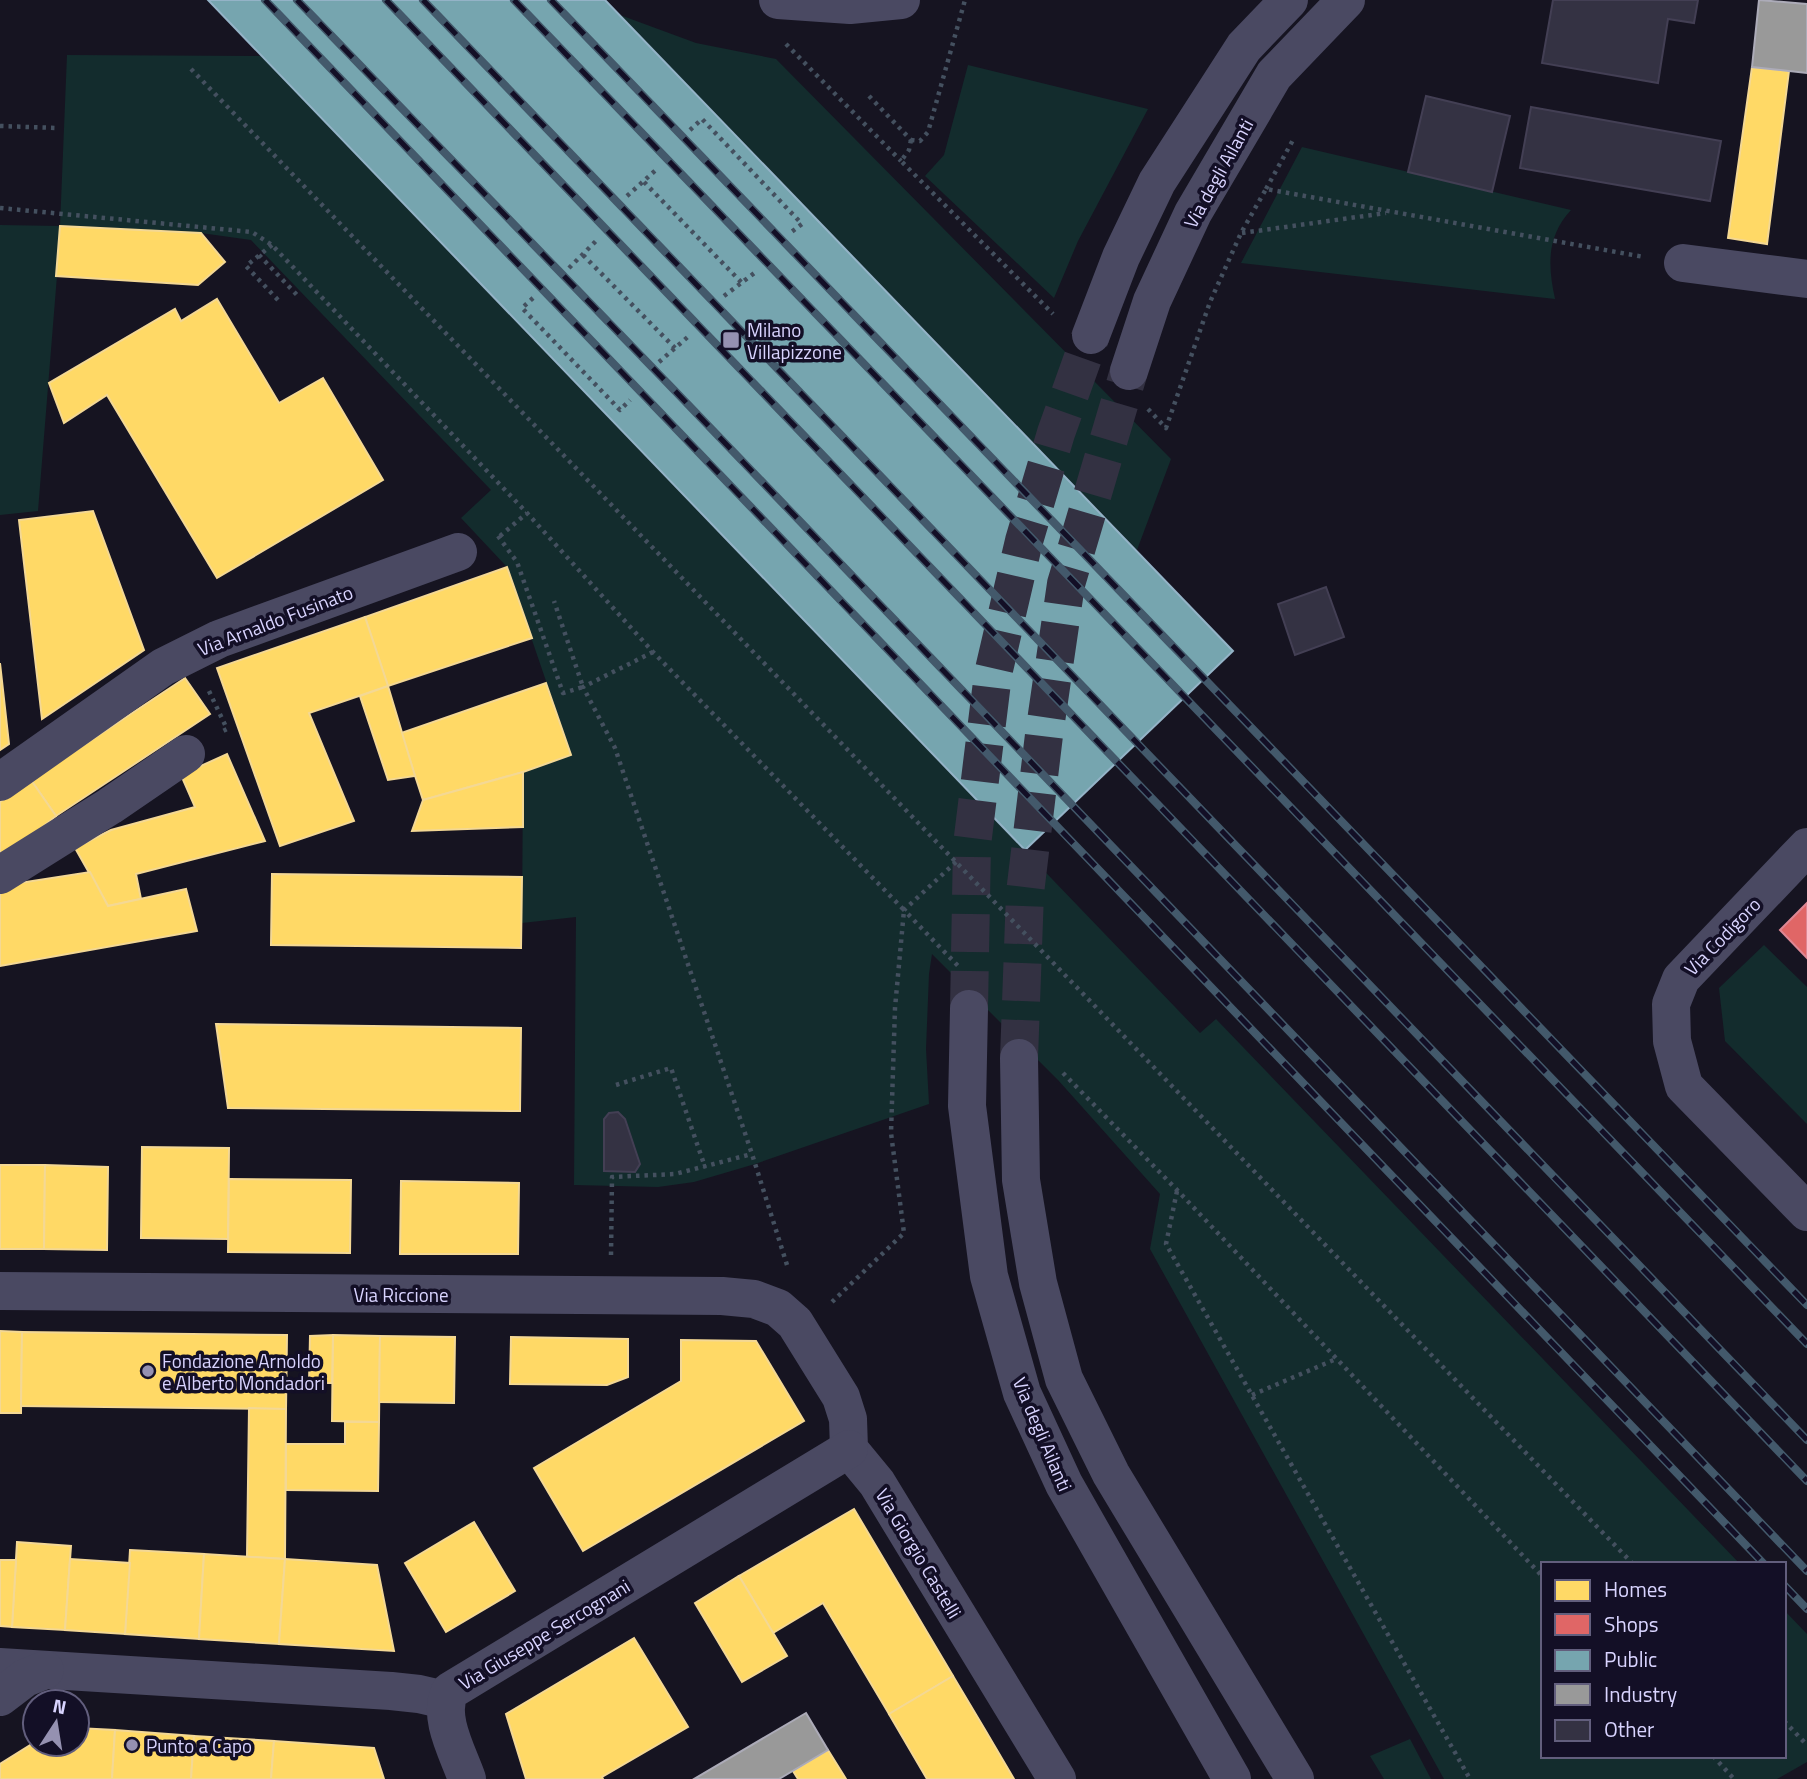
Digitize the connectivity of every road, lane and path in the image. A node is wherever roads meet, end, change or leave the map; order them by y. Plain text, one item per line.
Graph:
1 (901, 0) edge
2 (965, 0) edge
3 (1289, 0) edge
4 (1346, 0) edge
5 (778, 18) edge
6 (191, 69) dead end
7 (869, 96) dead end
8 (0, 125) edge
9 (58, 128) dead end
10 (690, 130) dead end
11 (911, 140) junction
12 (1293, 141) dead end
13 (901, 161) junction
14 (657, 169) dead end
15 (644, 182) junction
16 (1266, 189) junction
17 (627, 196) dead end
18 (0, 208) edge
19 (1392, 212) junction
20 (790, 233) dead end
21 (1241, 233) junction
22 (598, 239) dead end
23 (272, 245) junction
24 (260, 255) junction
25 (583, 255) junction
26 (1683, 263) joint
27 (569, 268) dead end
28 (757, 271) dead end
29 (1807, 279) edge
30 (742, 283) junction
31 (297, 295) dead end
32 (724, 296) dead end
33 (533, 298) dead end
34 (278, 300) dead end
35 (1074, 327) joint
36 (690, 335) dead end
37 (676, 348) junction
38 (659, 362) dead end
39 (1129, 371) tunnel mouth
40 (630, 400) dead end
41 (1147, 408) dead end
42 (527, 513) junction
43 (499, 536) junction
44 (458, 552) joint
45 (554, 601) dead end
46 (191, 652) junction
47 (653, 652) junction
48 (583, 687) junction
49 (186, 754) joint
50 (0, 782) edge
51 (1807, 847) edge
52 (956, 862) junction
53 (0, 875) edge
54 (904, 910) junction
55 (963, 970) dead end
56 (969, 1009) tunnel mouth
57 (1019, 1058) tunnel mouth
58 (1060, 1070) dead end
59 (616, 1085) dead end
60 (752, 1154) junction
61 (705, 1167) junction
62 (1178, 1191) junction
63 (1807, 1212) edge
64 (611, 1263) dead end
65 (790, 1273) dead end
66 (0, 1291) edge
67 (829, 1305) dead end
68 (1336, 1359) junction
69 (1252, 1395) junction
70 (849, 1449) junction
71 (1631, 1562) edge
72 (1541, 1575) edge
73 (0, 1667) edge
74 (45, 1670) junction
75 (0, 1697) edge
76 (445, 1700) junction
77 (1786, 1723) edge
78 (1807, 1745) edge
79 (1715, 1758) edge
80 (467, 1779) edge
81 (1057, 1779) edge
82 (1232, 1779) edge
83 (1295, 1779) edge
84 (1470, 1779) edge
85 (1734, 1779) edge

1 - 5 street
2 - 11 path
3 - 35 street
4 - 39 street, Via degli Ailanti
5 - 13 path
6 - 52 path
7 - 11 path
8 - 9 path
10 - 20 path
11 - 13 path
12 - 16 path
13 - 35 path
14 - 15 path
15 - 17 path
15 - 30 path
16 - 19 path
16 - 21 path
18 - 23 path
19 - 21 path
19 - 26 path
21 - 41 path
22 - 25 path
23 - 24 path
23 - 42 path
24 - 31 path
24 - 34 path
25 - 27 path
25 - 37 path
26 - 29 street
28 - 30 path
30 - 32 path
33 - 40 path
36 - 37 path
37 - 38 path
42 - 43 path
42 - 47 path
43 - 44 path
43 - 48 path
44 - 46 street, Via Arnaldo Fusinato
45 - 48 path
46 - 49 path
46 - 50 street, Via Arnaldo Fusinato
47 - 48 path
47 - 54 path
48 - 60 path
49 - 53 street
51 - 63 street, Via Codigoro
52 - 54 path
52 - 71 path
54 - 55 path
54 - 67 path
56 - 82 street, Via degli Ailanti
57 - 83 street
58 - 62 path
59 - 61 path
60 - 61 path
60 - 65 path
61 - 64 path
62 - 68 path
62 - 69 path
66 - 70 street, Via Riccione
68 - 69 path
68 - 72 path
69 - 84 path
70 - 76 street, Via Giuseppe Sercognani
70 - 81 street, Via Giorgio Castelli
73 - 74 street, Via Giuseppe Sercognani
74 - 75 street
74 - 76 street, Via Giuseppe Sercognani
76 - 80 street
77 - 78 path
79 - 85 path

